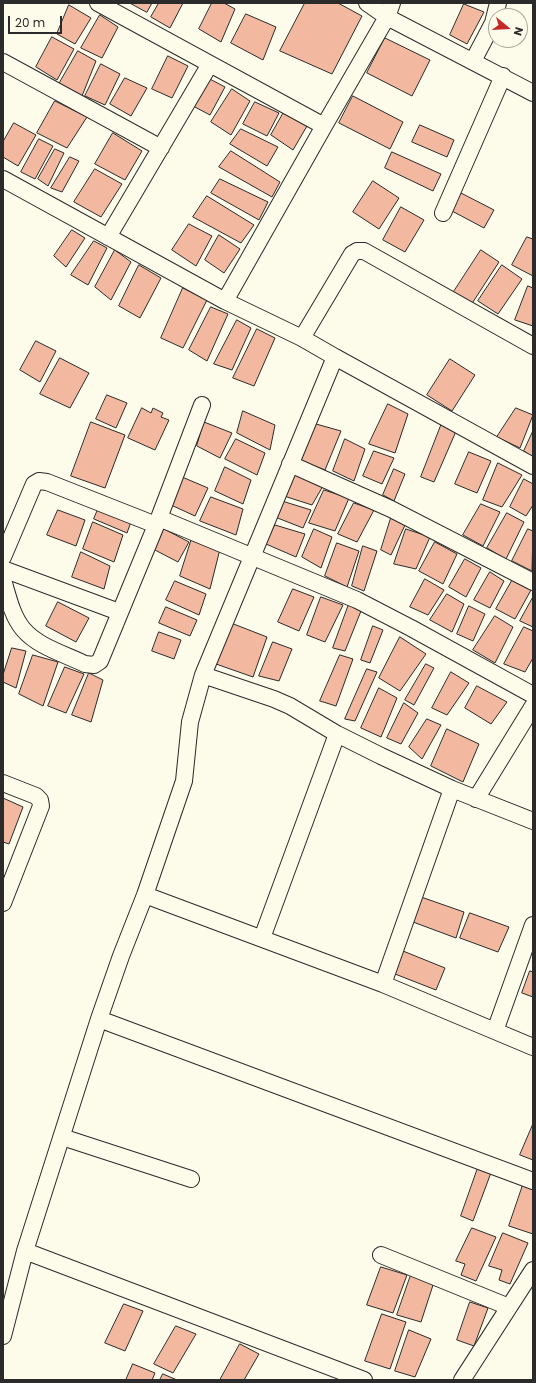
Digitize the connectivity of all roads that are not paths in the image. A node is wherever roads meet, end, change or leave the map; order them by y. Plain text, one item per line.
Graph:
1 (367, 3) edge
2 (498, 3) edge
3 (106, 5) edge
4 (390, 10) edge
5 (473, 61) junction
6 (3, 62) edge
7 (210, 64) junction
8 (503, 76) junction
9 (533, 93) edge
10 (324, 126) junction
11 (161, 148) junction
12 (3, 179) edge
13 (443, 213) dead end
14 (108, 237) junction
15 (225, 301) junction
16 (302, 338) junction
17 (533, 346) edge
18 (335, 357) junction
19 (202, 406) dead end
20 (290, 464) junction
21 (533, 466) edge
22 (158, 521) junction
23 (252, 556) junction
24 (3, 558) edge
25 (3, 569) edge
26 (3, 580) edge
27 (533, 582) edge
28 (119, 612) junction
29 (204, 675) junction
30 (533, 695) edge
31 (533, 706) edge
32 (337, 734) junction
33 (3, 783) edge
34 (452, 789) junction
35 (476, 799) junction
36 (533, 821) edge
37 (145, 895) junction
38 (3, 903) edge
39 (533, 924) edge
40 (262, 938) junction
41 (383, 984) junction
42 (99, 1019) junction
43 (495, 1031) junction
44 (533, 1047) edge
45 (62, 1136) junction
46 (191, 1179) dead end
47 (533, 1181) edge
48 (25, 1251) junction
49 (381, 1255) dead end
50 (533, 1270) edge
51 (509, 1307) junction
52 (3, 1336) edge
53 (364, 1380) edge
54 (462, 1380) edge

1 - 4 street
2 - 5 street
3 - 7 street
4 - 5 street
4 - 10 street
5 - 8 street
6 - 11 street
7 - 10 street
7 - 11 street
8 - 9 street
8 - 13 street
10 - 15 street
11 - 14 street
12 - 14 street
14 - 15 street
15 - 16 street
16 - 17 street
16 - 18 street
18 - 20 street
18 - 21 street
19 - 22 street
20 - 23 street
20 - 27 street
22 - 23 street
22 - 24 street
22 - 28 street
23 - 29 street
23 - 30 street
25 - 28 street
26 - 28 street
29 - 32 street
29 - 37 street
31 - 35 street
32 - 34 street
32 - 40 street
33 - 38 street
34 - 35 street
34 - 41 street
35 - 36 street
37 - 40 street
37 - 42 street
39 - 43 street
40 - 41 street
41 - 43 street
42 - 45 street
42 - 47 street
43 - 44 street
45 - 46 street
45 - 48 street
48 - 52 street
48 - 53 street
49 - 51 street
50 - 51 street
51 - 54 street

